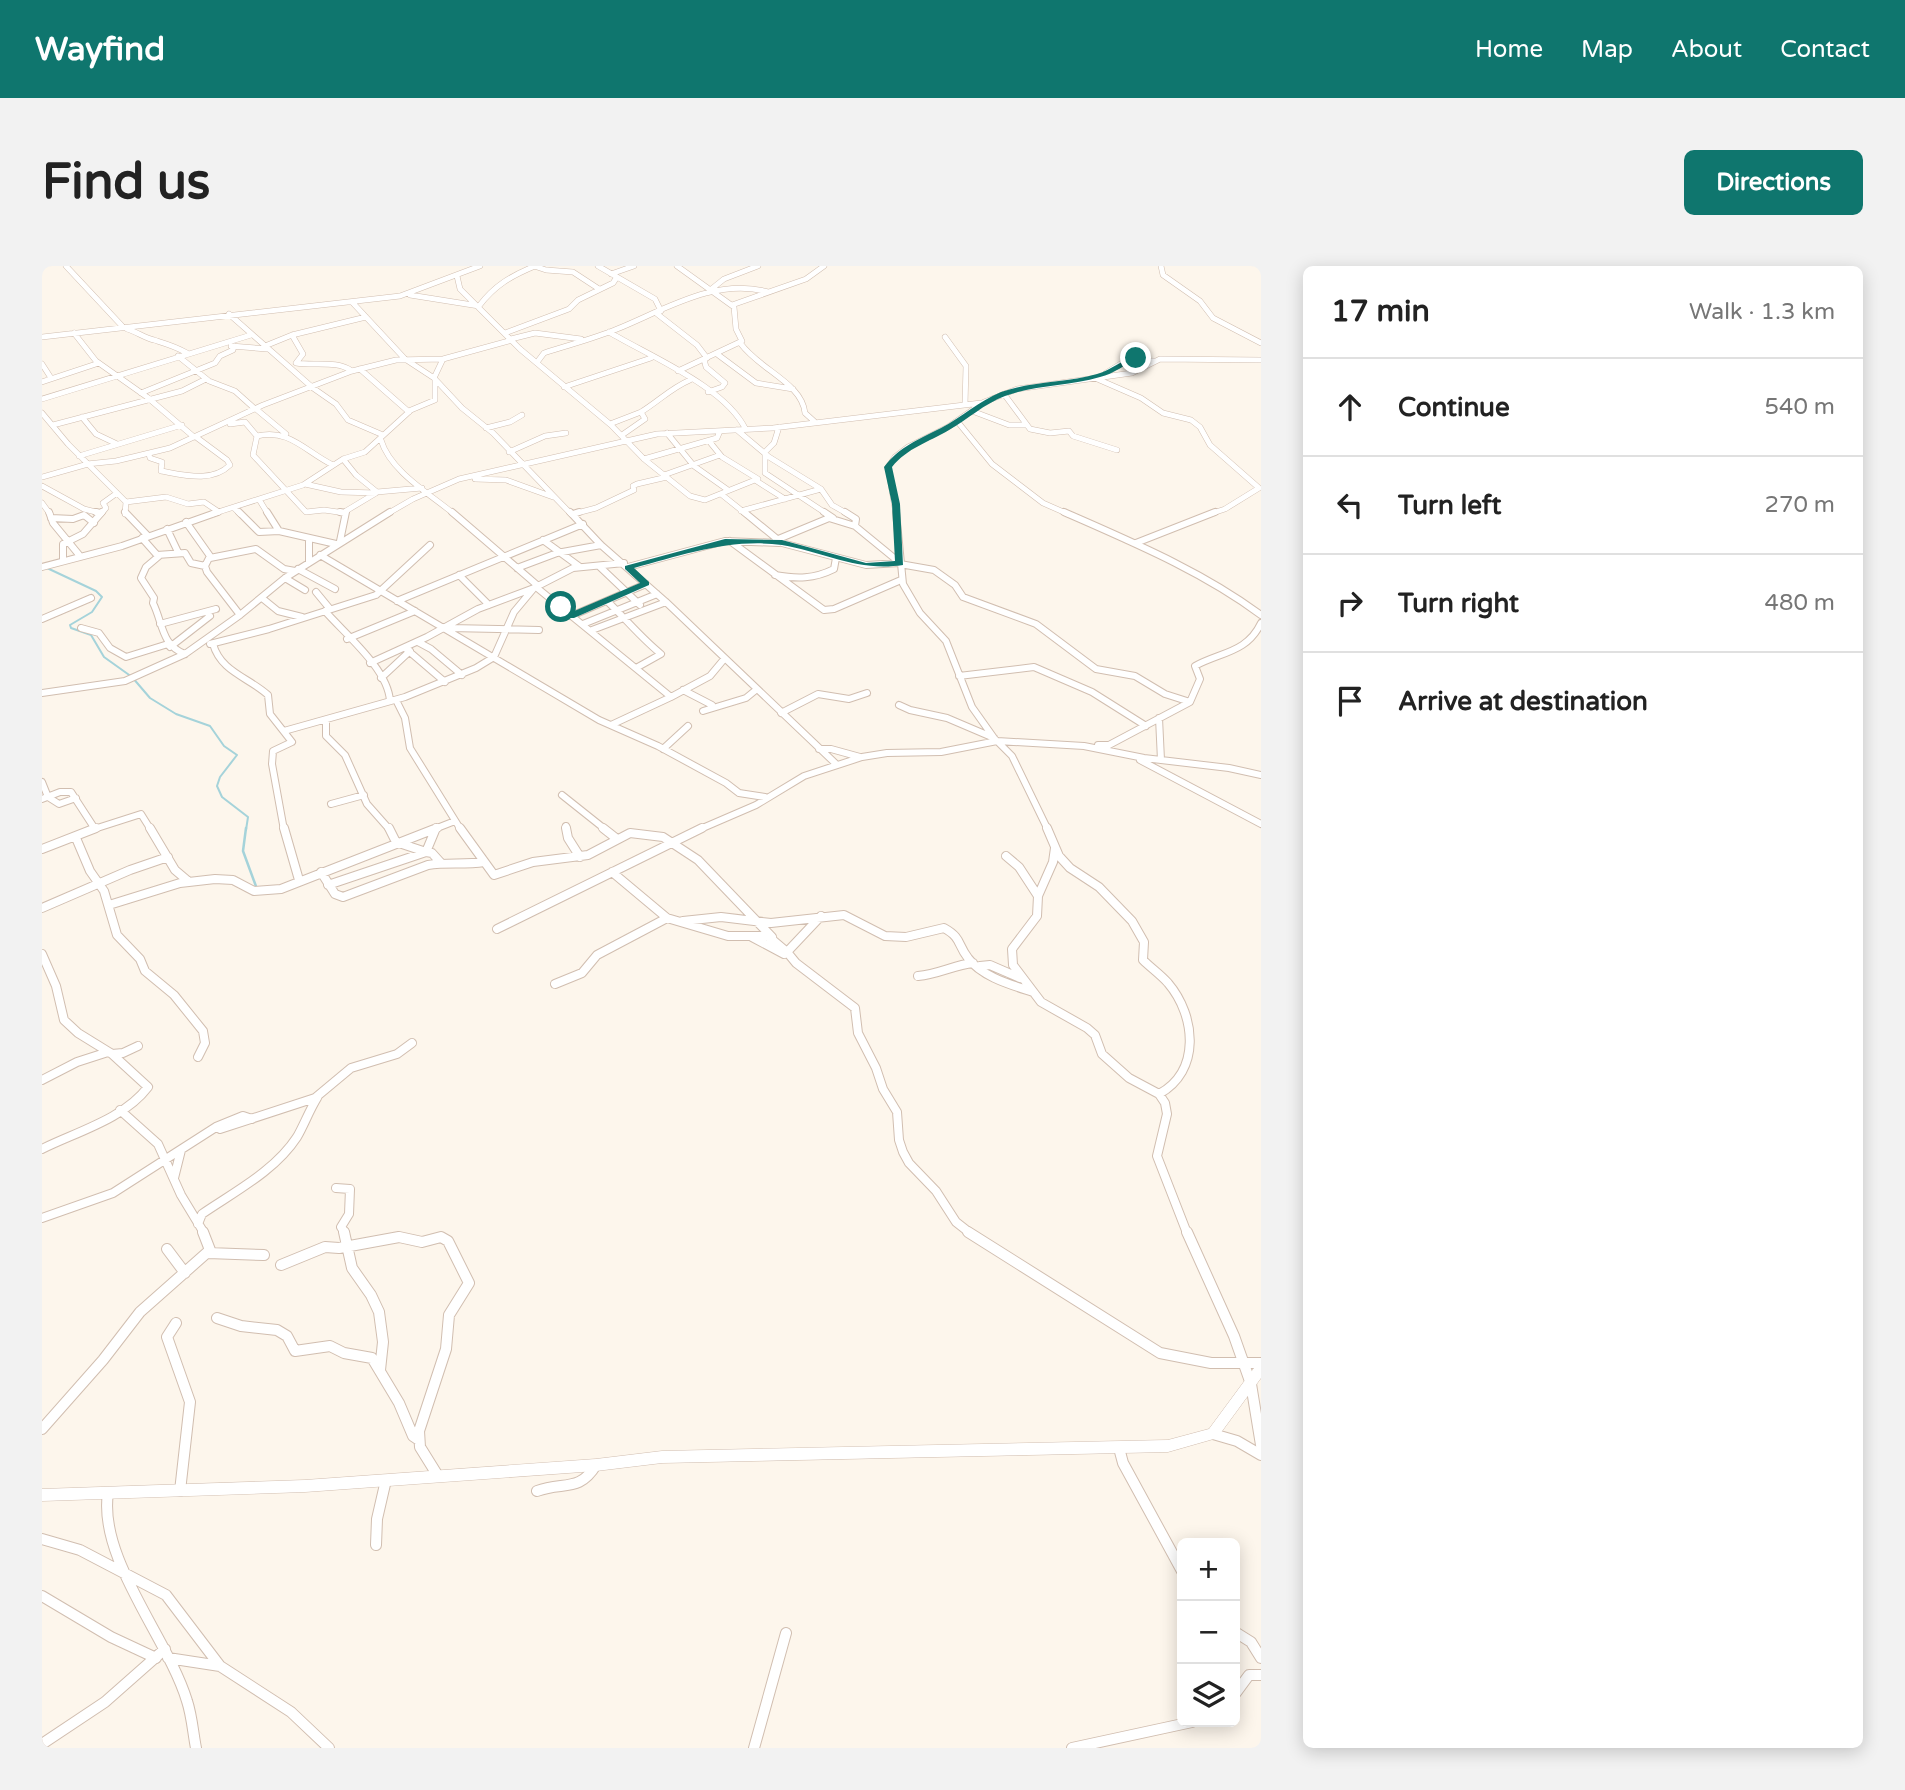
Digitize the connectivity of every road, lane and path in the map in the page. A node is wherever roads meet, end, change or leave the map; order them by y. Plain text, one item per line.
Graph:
1 (66, 266) edge
2 (480, 266) edge
3 (535, 266) edge
4 (598, 266) edge
5 (634, 266) edge
6 (677, 266) edge
7 (758, 266) edge
8 (824, 266) edge
9 (1161, 266) edge
10 (604, 268) edge
11 (611, 274) junction
12 (457, 276) junction
13 (617, 277) junction
14 (598, 289) junction
15 (711, 292) junction
16 (768, 292) junction
17 (407, 294) junction
18 (352, 302) junction
19 (732, 305) junction
20 (479, 306) junction
21 (659, 312) junction
22 (229, 314) junction
23 (366, 317) junction
24 (124, 327) junction
25 (609, 332) junction
26 (74, 333) junction
27 (505, 333) junction
28 (251, 335) junction
29 (292, 335) junction
30 (42, 337) edge
31 (945, 337) dead end
32 (584, 339) junction
33 (511, 340) junction
34 (1261, 343) edge
35 (741, 344) junction
36 (214, 345) junction
37 (234, 346) junction
38 (266, 347) junction
39 (187, 353) junction
40 (717, 354) junction
41 (178, 356) junction
42 (651, 358) junction
43 (405, 359) junction
44 (443, 359) junction
45 (705, 359) junction
46 (1261, 360) edge
47 (538, 361) junction
48 (1154, 361) junction
49 (99, 363) junction
50 (42, 364) edge
51 (360, 369) junction
52 (196, 371) junction
53 (678, 371) junction
54 (352, 372) junction
55 (115, 375) junction
56 (1096, 376) junction
57 (51, 378) junction
58 (206, 379) junction
59 (690, 380) junction
60 (42, 382) edge
61 (436, 383) junction
62 (564, 387) junction
63 (313, 388) junction
64 (793, 389) junction
65 (708, 392) junction
66 (141, 393) junction
67 (1004, 394) junction
68 (42, 399) edge
69 (150, 400) junction
70 (971, 407) junction
71 (256, 409) junction
72 (409, 412) junction
73 (641, 412) junction
74 (42, 413) edge
75 (522, 415) dead end
76 (82, 417) junction
77 (957, 421) junction
78 (48, 422) edge
79 (815, 422) junction
80 (220, 424) junction
81 (610, 424) junction
82 (182, 425) junction
83 (1027, 425) junction
84 (779, 427) junction
85 (486, 428) junction
86 (737, 430) junction
87 (746, 430) junction
88 (720, 431) junction
89 (566, 433) dead end
90 (667, 433) junction
91 (257, 436) junction
92 (288, 436) junction
93 (195, 437) junction
94 (382, 437) junction
95 (624, 437) junction
96 (709, 441) junction
97 (118, 444) junction
98 (681, 450) junction
99 (1117, 450) dead end
100 (509, 452) junction
101 (765, 453) junction
102 (149, 454) junction
103 (720, 455) junction
104 (79, 456) junction
105 (343, 458) junction
106 (644, 459) junction
107 (88, 464) junction
108 (333, 465) junction
109 (522, 466) junction
110 (694, 466) junction
111 (666, 476) junction
112 (42, 477) edge
113 (459, 479) junction
114 (760, 481) junction
115 (305, 484) junction
116 (42, 486) edge
117 (421, 488) junction
118 (821, 489) junction
119 (728, 490) junction
120 (287, 492) junction
121 (376, 493) junction
122 (117, 494) junction
123 (721, 494) junction
124 (799, 496) junction
125 (556, 498) junction
126 (413, 499) junction
127 (785, 499) junction
128 (260, 501) junction
129 (126, 502) junction
130 (42, 503) edge
131 (234, 508) junction
132 (741, 511) junction
133 (219, 512) junction
134 (100, 513) junction
135 (345, 513) junction
136 (573, 514) junction
137 (51, 518) junction
138 (833, 518) junction
139 (186, 522) junction
140 (94, 523) junction
141 (583, 524) junction
142 (855, 526) junction
143 (167, 529) junction
144 (279, 531) junction
145 (145, 537) junction
146 (309, 539) junction
147 (543, 540) junction
148 (68, 541) junction
149 (730, 541) junction
150 (779, 541) junction
151 (338, 542) junction
152 (1135, 543) junction
153 (430, 545) dead end
154 (601, 545) junction
155 (178, 552) junction
156 (558, 552) junction
157 (159, 555) junction
158 (320, 555) junction
159 (80, 556) junction
160 (210, 558) junction
161 (504, 558) junction
162 (836, 558) junction
163 (63, 561) junction
164 (309, 562) junction
165 (900, 563) junction
166 (597, 564) junction
167 (626, 565) junction
168 (205, 566) junction
169 (580, 566) junction
170 (42, 567) edge
171 (517, 568) junction
172 (296, 570) junction
173 (459, 575) junction
174 (772, 575) junction
175 (285, 578) junction
176 (901, 580) junction
177 (646, 583) junction
178 (535, 587) junction
179 (335, 589) dead end
180 (305, 590) dead end
181 (382, 591) junction
182 (627, 591) junction
183 (316, 592) dead end
184 (657, 594) junction
185 (91, 598) dead end
186 (262, 598) junction
187 (397, 601) junction
188 (607, 601) junction
189 (666, 601) junction
190 (639, 602) junction
191 (489, 605) junction
192 (616, 608) junction
193 (216, 609) dead end
194 (327, 610) junction
195 (644, 610) junction
196 (415, 611) junction
197 (207, 612) junction
198 (240, 615) junction
199 (1261, 615) edge
200 (571, 616) junction
201 (623, 617) junction
202 (305, 618) junction
203 (42, 619) edge
204 (1261, 623) edge
205 (160, 624) junction
206 (583, 624) junction
207 (443, 627) junction
208 (81, 628) dead end
209 (508, 628) junction
210 (539, 630) dead end
211 (592, 630) junction
212 (347, 639) junction
213 (418, 642) junction
214 (213, 644) junction
215 (169, 645) junction
216 (201, 645) junction
217 (407, 650) junction
218 (185, 654) junction
219 (494, 657) junction
220 (725, 659) junction
221 (370, 663) junction
222 (636, 668) junction
223 (462, 675) junction
224 (959, 676) junction
225 (381, 678) junction
226 (445, 681) junction
227 (757, 689) junction
228 (683, 690) junction
229 (42, 693) edge
230 (867, 693) dead end
231 (671, 697) junction
232 (393, 700) junction
233 (1190, 702) junction
234 (712, 705) junction
235 (899, 705) dead end
236 (703, 711) dead end
237 (781, 713) junction
238 (1159, 718) junction
239 (326, 720) junction
240 (611, 725) junction
241 (688, 726) dead end
242 (1146, 726) junction
243 (284, 732) junction
244 (996, 740) junction
245 (1078, 746) junction
246 (819, 749) junction
247 (663, 750) junction
248 (862, 757) junction
249 (1136, 757) junction
250 (1161, 760) junction
251 (836, 764) junction
252 (1261, 775) edge
253 (42, 782) edge
254 (364, 795) junction
255 (562, 795) dead end
256 (765, 797) junction
257 (45, 798) edge
258 (331, 804) dead end
259 (455, 821) junction
260 (1261, 824) edge
261 (566, 825) dead end
262 (437, 827) junction
263 (95, 829) junction
264 (76, 838) junction
265 (617, 839) junction
266 (672, 841) junction
267 (396, 842) junction
268 (1055, 848) junction
269 (42, 849) edge
270 (426, 852) junction
271 (1006, 856) dead end
272 (167, 857) junction
273 (580, 858) junction
274 (484, 862) junction
275 (441, 863) junction
276 (321, 872) junction
277 (612, 872) junction
278 (299, 880) junction
279 (188, 881) junction
280 (99, 883) junction
281 (328, 885) junction
282 (1038, 896) junction
283 (109, 905) junction
284 (42, 908) edge
285 (821, 916) junction
286 (667, 918) junction
287 (683, 921) junction
288 (758, 922) junction
289 (497, 929) dead end
290 (750, 936) junction
291 (772, 937) junction
292 (42, 954) edge
293 (790, 955) junction
294 (977, 964) junction
295 (918, 976) dead end
296 (1022, 978) junction
297 (555, 984) dead end
298 (1033, 992) junction
299 (412, 1043) dead end
300 (138, 1046) dead end
301 (110, 1053) junction
302 (198, 1057) dead end
303 (42, 1080) edge
304 (1159, 1094) junction
305 (318, 1096) junction
306 (120, 1111) junction
307 (193, 1143) junction
308 (158, 1144) junction
309 (43, 1148) edge
310 (181, 1149) junction
311 (164, 1159) junction
312 (174, 1178) junction
313 (336, 1188) dead end
314 (42, 1218) edge
315 (198, 1224) junction
316 (348, 1246) junction
317 (167, 1249) dead end
318 (208, 1253) junction
319 (264, 1255) dead end
320 (281, 1265) dead end
321 (185, 1273) junction
322 (217, 1318) dead end
323 (176, 1323) dead end
324 (1244, 1364) junction
325 (1261, 1366) edge
326 (380, 1370) junction
327 (1251, 1384) junction
328 (42, 1429) edge
329 (1213, 1434) junction
330 (419, 1440) junction
331 (1261, 1445) edge
332 (1119, 1448) junction
333 (1261, 1455) edge
334 (596, 1465) junction
335 (438, 1476) junction
336 (386, 1480) junction
337 (180, 1491) junction
338 (537, 1491) dead end
339 (108, 1493) junction
340 (42, 1495) edge
341 (42, 1539) edge
342 (376, 1545) dead end
343 (1177, 1562) edge
344 (129, 1576) junction
345 (42, 1596) edge
346 (786, 1633) dead end
347 (1240, 1635) edge
348 (163, 1655) junction
349 (1261, 1658) edge
350 (220, 1666) junction
351 (1261, 1675) edge
352 (1240, 1687) edge
353 (1177, 1725) edge
354 (42, 1744) edge
355 (196, 1748) edge
356 (329, 1748) edge
357 (754, 1748) edge
358 (1072, 1748) edge

1 - 24 street
2 - 12 street
3 - 14 street
3 - 20 street
4 - 10 street
5 - 11 street
6 - 15 street
7 - 15 street
8 - 16 street
9 - 34 street
10 - 11 street
11 - 13 street
12 - 17 street
12 - 20 street
13 - 14 street
13 - 21 street
14 - 27 street
15 - 16 street
15 - 19 street
15 - 21 street
16 - 19 street
17 - 18 street
17 - 20 street
18 - 22 street
18 - 23 street
19 - 35 street
20 - 27 street
21 - 25 street
21 - 45 street
22 - 24 street
22 - 28 street
23 - 29 street
23 - 43 street
24 - 26 street
24 - 39 street
25 - 32 street
25 - 42 street
26 - 30 street
26 - 49 street
27 - 33 street
28 - 36 street
28 - 38 street
29 - 38 street
29 - 54 street
31 - 70 street
32 - 33 street
32 - 47 street
33 - 44 street
33 - 47 street
35 - 40 street
35 - 64 street
36 - 37 street
36 - 39 street
37 - 38 street
37 - 52 street
38 - 63 street
39 - 41 street
40 - 45 street
40 - 64 street
41 - 52 street
41 - 55 street
42 - 53 street
42 - 62 street
43 - 44 street
43 - 51 street
43 - 61 street
44 - 61 street
45 - 53 street
45 - 65 street
46 - 48 street
47 - 62 street
48 - 56 street
48 - 56 street
49 - 55 street
49 - 57 street
50 - 57 street
51 - 54 street
51 - 72 street
52 - 58 street
52 - 66 street
53 - 59 street
54 - 63 street
55 - 66 street
55 - 68 street
56 - 67 street
56 - 152 street
57 - 60 street
58 - 69 street
58 - 71 street
59 - 65 street
59 - 73 street
61 - 72 street
61 - 85 street
62 - 81 street
63 - 71 street
63 - 94 street
64 - 79 street
65 - 87 street
66 - 69 street
67 - 70 street
67 - 83 street
69 - 76 street
69 - 82 street
70 - 77 street
70 - 79 street
70 - 83 street
71 - 80 street
71 - 92 street
72 - 94 street
73 - 81 street
73 - 95 street
74 - 78 street
75 - 85 street
76 - 78 street
76 - 97 street
77 - 152 street
77 - 165 street
78 - 104 street
79 - 84 street
80 - 91 street
80 - 93 street
81 - 95 street
82 - 93 street
82 - 97 street
83 - 99 street
84 - 87 street
84 - 101 street
85 - 100 street
86 - 87 street
86 - 88 street
86 - 101 street
88 - 90 street
88 - 96 street
89 - 100 street
90 - 95 street
90 - 98 street
91 - 92 street
91 - 120 street
92 - 108 street
93 - 102 street
93 - 102 street
94 - 105 street
94 - 117 street
95 - 106 street
95 - 109 street
96 - 98 street
96 - 103 street
97 - 104 street
98 - 106 street
98 - 110 street
100 - 109 street
101 - 118 street
101 - 124 street
102 - 107 street
103 - 110 street
103 - 114 street
104 - 107 street
105 - 108 street
105 - 121 street
106 - 111 street
107 - 112 street
107 - 122 street
108 - 115 street
109 - 113 street
109 - 125 street
110 - 111 street
110 - 119 street
111 - 123 street
111 - 136 street
113 - 117 street
113 - 125 street
114 - 119 street
114 - 127 street
115 - 120 street
115 - 121 street
116 - 134 street
117 - 121 street
117 - 126 street
117 - 126 street
117 - 161 street
118 - 124 street
118 - 142 street
119 - 123 street
120 - 128 street
120 - 135 street
121 - 135 street
122 - 129 street
122 - 134 street
123 - 132 street
124 - 127 street
124 - 138 street
125 - 136 street
126 - 151 street
127 - 132 street
128 - 131 street
128 - 144 street
129 - 133 street
129 - 145 street
130 - 137 street
131 - 133 street
131 - 144 street
132 - 150 street
133 - 139 street
134 - 140 street
135 - 151 street
136 - 141 street
137 - 140 street
137 - 148 street
138 - 142 street
138 - 150 street
139 - 143 street
139 - 160 street
140 - 148 street
141 - 147 street
141 - 154 street
142 - 165 street
143 - 145 street
143 - 155 street
144 - 146 street
145 - 157 street
145 - 159 street
146 - 151 street
146 - 164 street
147 - 156 street
147 - 161 street
148 - 159 street
148 - 163 street
149 - 150 street
149 - 167 street
149 - 174 street
150 - 162 street
151 - 158 street
152 - 199 street
153 - 181 street
154 - 156 street
154 - 167 street
155 - 157 street
155 - 168 street
156 - 169 street
156 - 171 street
157 - 205 street
158 - 164 street
158 - 181 street
159 - 163 street
160 - 168 street
160 - 172 street
161 - 171 street
161 - 173 street
162 - 165 street
162 - 174 street
163 - 170 street
164 - 172 street
165 - 176 street
165 - 233 street
166 - 167 street
166 - 169 street
166 - 182 street
167 - 177 street
168 - 198 street
169 - 178 street
171 - 178 street
172 - 175 street
172 - 179 street
173 - 187 street
173 - 191 street
174 - 176 street
175 - 180 street
175 - 186 street
176 - 224 street
177 - 182 street
177 - 184 street
178 - 191 street
178 - 200 street
178 - 209 street
181 - 187 street
181 - 194 street
182 - 188 street
182 - 190 street
183 - 194 street
184 - 189 street
184 - 190 street
185 - 203 street
186 - 198 street
186 - 202 street
187 - 196 street
188 - 192 street
188 - 200 street
189 - 195 street
189 - 220 street
190 - 192 street
190 - 195 street
191 - 207 street
192 - 201 street
192 - 206 street
193 - 197 street
194 - 202 street
194 - 212 street
195 - 201 street
196 - 207 street
196 - 212 street
197 - 205 street
197 - 215 street
198 - 216 street
200 - 206 street
201 - 211 street
201 - 222 street
202 - 214 street
204 - 233 street
205 - 215 street
206 - 211 street
207 - 209 street
207 - 213 street
207 - 219 street
208 - 215 street
209 - 210 street
209 - 219 street
211 - 222 street
212 - 221 street
213 - 217 street
213 - 223 street
214 - 216 street
214 - 243 street
215 - 218 street
216 - 218 street
217 - 221 street
217 - 225 street
217 - 226 street
218 - 229 street
219 - 223 street
219 - 240 street
220 - 227 street
220 - 228 street
221 - 225 street
222 - 231 street
223 - 226 street
224 - 242 street
224 - 244 street
225 - 232 street
226 - 232 street
227 - 234 street
227 - 237 street
228 - 231 street
228 - 234 street
230 - 237 street
231 - 240 street
232 - 239 street
232 - 259 street
233 - 238 street
234 - 236 street
235 - 244 street
237 - 246 street
238 - 242 street
238 - 250 street
239 - 243 street
239 - 254 street
240 - 247 street
241 - 247 street
242 - 245 street
243 - 278 street
244 - 245 street
244 - 248 street
244 - 268 street
245 - 249 street
246 - 248 street
246 - 251 street
247 - 256 street
248 - 251 street
249 - 250 street
249 - 260 street
250 - 252 street
251 - 256 street
253 - 257 street
254 - 258 street
254 - 267 street
255 - 265 street
256 - 266 street
257 - 263 street
259 - 262 street
259 - 274 street
261 - 273 street
262 - 267 street
262 - 270 street
263 - 264 street
263 - 272 street
264 - 269 street
264 - 280 street
265 - 266 street
265 - 273 street
266 - 277 street
266 - 288 street
267 - 270 street
267 - 276 street
268 - 282 street
268 - 304 street
270 - 275 street
270 - 281 street
271 - 282 street
272 - 279 street
272 - 280 street
273 - 274 street
274 - 275 street
275 - 281 street
276 - 278 street
276 - 281 street
277 - 286 street
277 - 289 street
278 - 279 street
279 - 283 street
280 - 283 street
280 - 284 street
282 - 296 street
283 - 302 street
285 - 288 street
285 - 293 street
285 - 294 street
286 - 287 street
286 - 297 street
287 - 288 street
287 - 290 street
288 - 291 street
290 - 291 street
290 - 293 street
291 - 293 street
292 - 301 street
293 - 324 street
294 - 295 street
294 - 296 street
294 - 298 street
296 - 298 street
298 - 304 street
299 - 305 street
300 - 301 street
301 - 303 street
301 - 306 street
304 - 324 street
305 - 307 street
305 - 315 street
306 - 308 street
306 - 309 street
307 - 308 street
307 - 310 street
308 - 311 street
310 - 311 street
310 - 312 street
311 - 312 street
311 - 314 street
312 - 315 street
313 - 316 street
315 - 318 street
316 - 320 street
316 - 326 street
316 - 330 street
317 - 321 street
318 - 319 street
318 - 321 street
321 - 328 street
322 - 326 street
323 - 337 street
324 - 325 street
324 - 327 street
325 - 327 street
326 - 330 street
327 - 329 street
327 - 331 street
329 - 332 street
329 - 333 street
330 - 335 street
332 - 334 street
332 - 343 street
334 - 335 street
334 - 338 street
335 - 336 street
336 - 337 street
336 - 342 street
337 - 339 street
339 - 340 street
339 - 344 street
341 - 344 street
344 - 348 street
344 - 350 street
345 - 348 street
346 - 357 street
347 - 349 street
348 - 350 street
348 - 354 street
348 - 355 street
350 - 356 street
351 - 352 street
353 - 358 street

